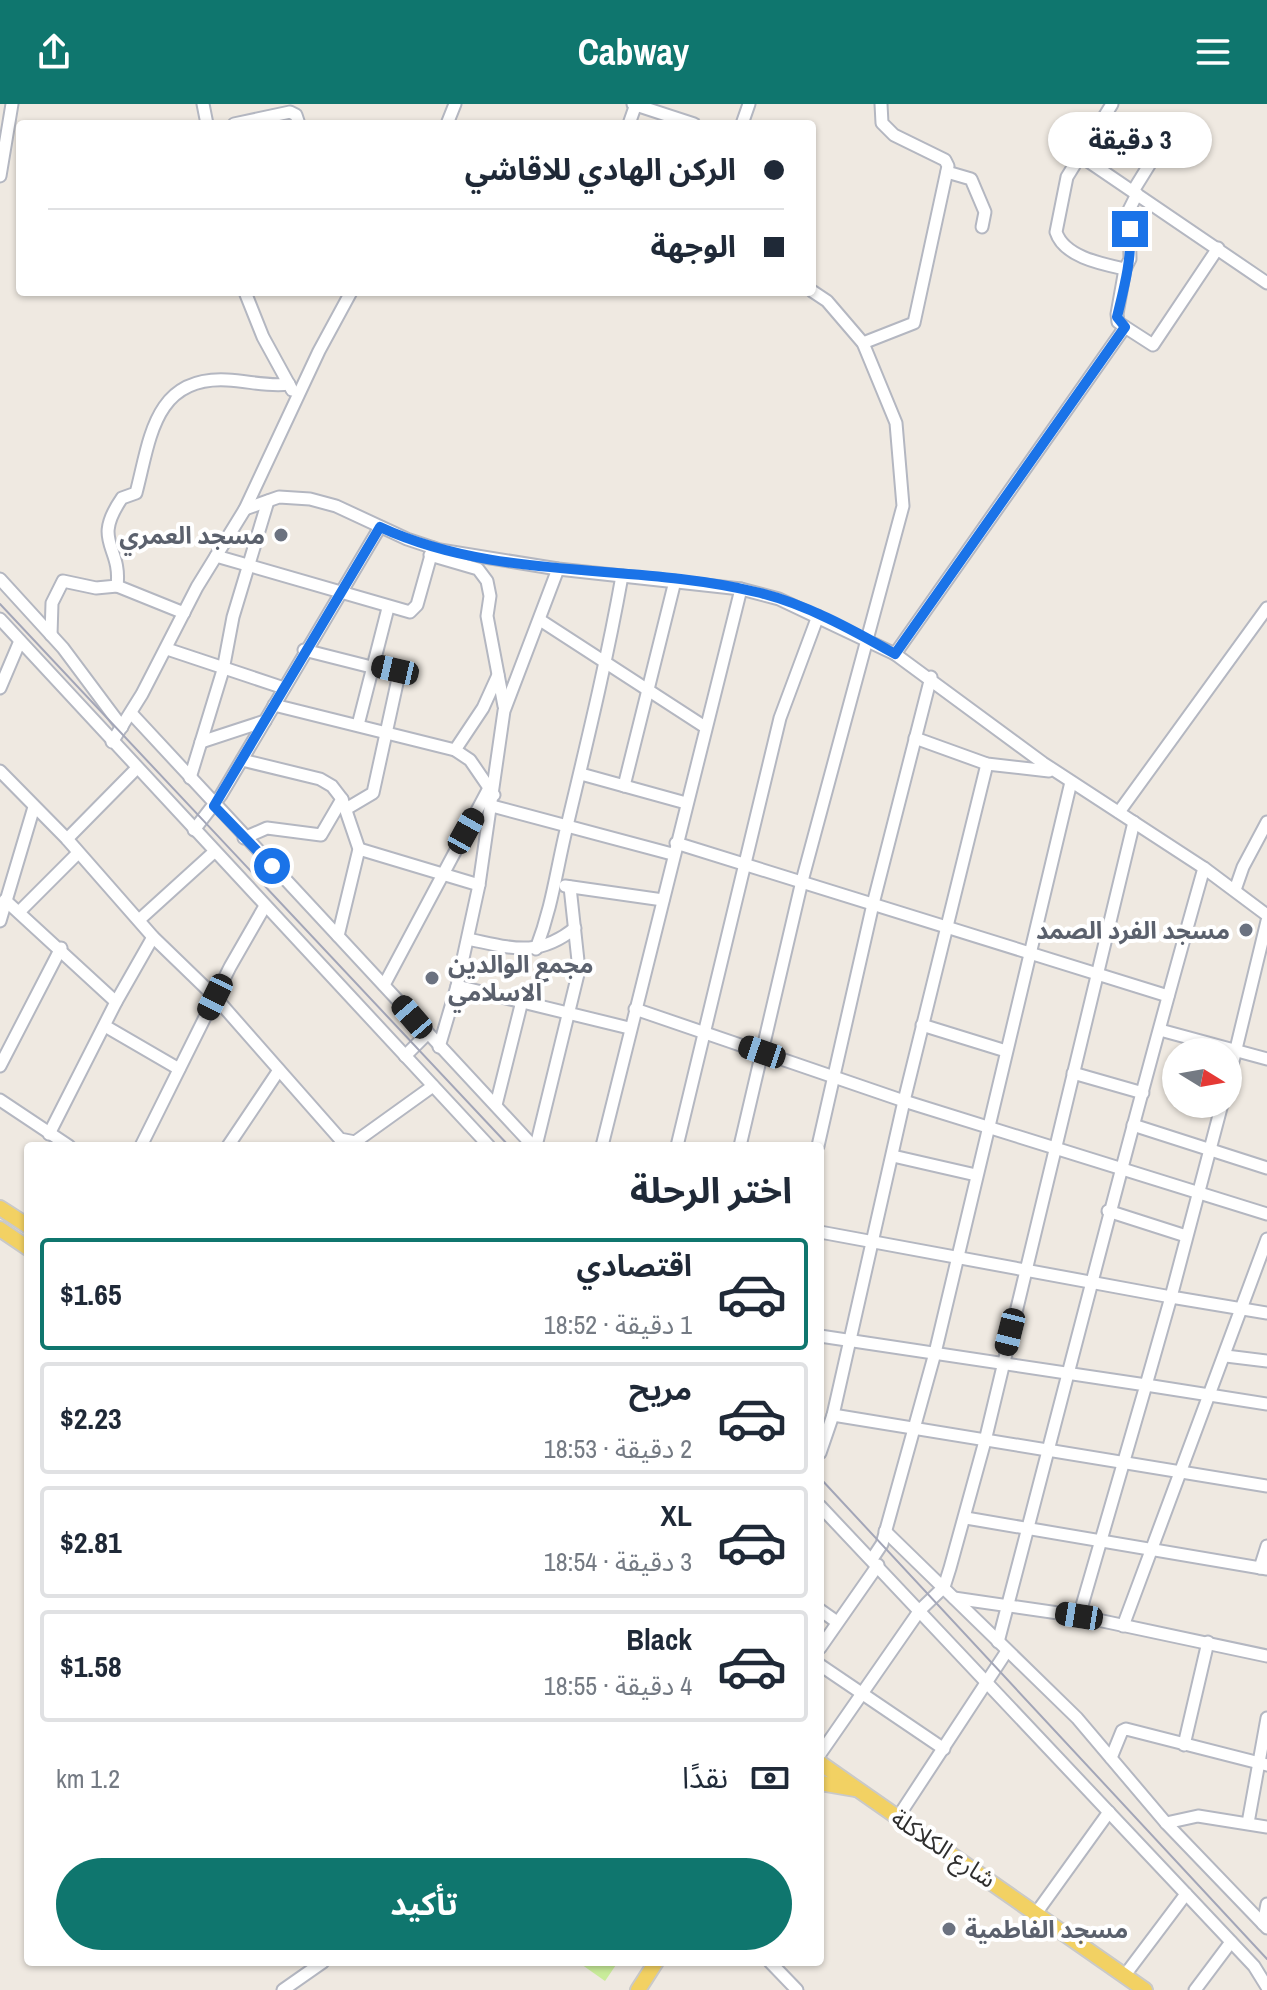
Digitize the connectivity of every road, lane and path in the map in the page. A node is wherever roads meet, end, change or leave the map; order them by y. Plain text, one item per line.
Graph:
1 (12, 104) edge
2 (635, 104) edge
3 (881, 104) edge
4 (1112, 104) edge
5 (253, 120) edge
6 (298, 120) edge
7 (682, 120) edge
8 (1167, 136) dead end
9 (1079, 155) junction
10 (947, 172) junction
11 (0, 176) edge
12 (1135, 192) junction
13 (982, 227) dead end
14 (1218, 248) junction
15 (1125, 269) junction
16 (1267, 283) edge
17 (816, 294) edge
18 (247, 296) edge
19 (349, 296) edge
20 (1125, 327) junction
21 (863, 343) junction
22 (289, 384) junction
23 (297, 397) junction
24 (268, 501) junction
25 (245, 509) junction
26 (380, 527) junction
27 (432, 552) junction
28 (216, 556) junction
29 (250, 566) junction
30 (558, 569) junction
31 (622, 576) junction
32 (0, 579) edge
33 (675, 581) junction
34 (117, 586) junction
35 (741, 589) junction
36 (339, 593) junction
37 (388, 608) junction
38 (1267, 608) edge
39 (184, 613) junction
40 (818, 616) junction
41 (0, 619) edge
42 (540, 620) junction
43 (51, 635) junction
44 (866, 637) junction
45 (20, 641) junction
46 (167, 649) junction
47 (304, 650) junction
48 (895, 654) junction
49 (5, 662) edge
50 (373, 665) junction
51 (606, 666) junction
52 (223, 670) junction
53 (499, 672) junction
54 (931, 677) junction
55 (0, 688) edge
56 (284, 688) junction
57 (648, 691) junction
58 (274, 705) junction
59 (504, 711) junction
60 (131, 713) junction
61 (265, 721) junction
62 (358, 725) junction
63 (122, 727) junction
64 (705, 727) junction
65 (386, 733) junction
66 (915, 738) junction
67 (112, 742) junction
68 (201, 742) junction
69 (455, 750) junction
70 (242, 760) junction
71 (987, 764) junction
72 (137, 768) junction
73 (0, 771) edge
74 (1054, 771) junction
75 (581, 774) junction
76 (190, 778) junction
77 (1071, 782) junction
78 (624, 786) junction
79 (492, 796) junction
80 (686, 803) junction
81 (344, 804) junction
82 (214, 806) junction
83 (34, 807) junction
84 (1119, 812) junction
85 (1134, 822) junction
86 (1267, 822) edge
87 (567, 828) junction
88 (194, 830) junction
89 (244, 838) junction
90 (67, 839) junction
91 (359, 849) junction
92 (674, 849) junction
93 (214, 852) junction
94 (77, 854) junction
95 (746, 865) junction
96 (1204, 868) junction
97 (442, 874) junction
98 (802, 881) junction
99 (479, 885) junction
100 (564, 886) junction
101 (1235, 890) junction
102 (5, 900) junction
103 (663, 900) junction
104 (873, 904) junction
105 (265, 906) junction
106 (20, 911) junction
107 (1267, 915) edge
108 (139, 920) junction
109 (0, 921) edge
110 (1267, 921) edge
111 (575, 928) junction
112 (947, 928) junction
113 (338, 936) junction
114 (153, 937) junction
115 (468, 939) junction
116 (61, 948) junction
117 (536, 949) junction
118 (1030, 953) junction
119 (1098, 974) junction
120 (384, 985) junction
121 (457, 986) junction
122 (1168, 996) junction
123 (215, 997) junction
124 (116, 1002) junction
125 (521, 1005) junction
126 (635, 1009) junction
127 (570, 1015) junction
128 (922, 1025) junction
129 (105, 1026) junction
130 (629, 1028) junction
131 (1160, 1030) junction
132 (706, 1032) junction
133 (427, 1034) junction
134 (1191, 1038) edge
135 (1240, 1038) edge
136 (439, 1047) junction
137 (1006, 1051) junction
138 (762, 1052) junction
139 (1242, 1052) edge
140 (405, 1056) junction
141 (1267, 1059) edge
142 (0, 1066) edge
143 (179, 1069) junction
144 (279, 1070) junction
145 (1073, 1073) junction
146 (834, 1078) junction
147 (433, 1086) junction
148 (1143, 1093) junction
149 (0, 1100) edge
150 (904, 1101) junction
151 (496, 1105) junction
152 (1218, 1118) edge
153 (1133, 1125) junction
154 (989, 1126) junction
155 (49, 1134) junction
156 (335, 1134) junction
157 (62, 1142) edge
158 (143, 1142) edge
159 (231, 1142) edge
160 (329, 1142) edge
161 (346, 1142) edge
162 (358, 1142) edge
163 (485, 1142) edge
164 (531, 1142) edge
165 (536, 1142) edge
166 (603, 1142) edge
167 (678, 1142) edge
168 (741, 1142) edge
169 (819, 1142) edge
170 (1055, 1146) junction
171 (1210, 1150) junction
172 (893, 1156) junction
173 (1120, 1167) junction
174 (1267, 1168) edge
175 (976, 1175) junction
176 (1198, 1194) junction
177 (0, 1208) edge
178 (1108, 1211) junction
179 (1267, 1214) edge
180 (24, 1223) edge
181 (0, 1229) edge
182 (824, 1233) edge
183 (1186, 1236) junction
184 (1267, 1239) edge
185 (873, 1244) junction
186 (24, 1245) edge
187 (955, 1259) junction
188 (1025, 1271) junction
189 (1089, 1282) junction
190 (1171, 1297) junction
191 (1242, 1309) junction
192 (1267, 1313) edge
193 (824, 1337) edge
194 (850, 1340) junction
195 (935, 1353) junction
196 (1226, 1356) junction
197 (1267, 1361) edge
198 (1003, 1362) junction
199 (1068, 1371) junction
200 (1146, 1385) junction
201 (1211, 1396) junction
202 (1267, 1404) edge
203 (833, 1415) junction
204 (913, 1429) junction
205 (824, 1441) edge
206 (985, 1441) junction
207 (1047, 1451) junction
208 (1125, 1462) junction
209 (1183, 1472) junction
210 (1267, 1486) edge
211 (824, 1510) edge
212 (966, 1518) junction
213 (1031, 1526) junction
214 (885, 1531) junction
215 (1100, 1539) junction
216 (1267, 1546) edge
217 (1154, 1550) junction
218 (875, 1562) junction
219 (1264, 1569) edge
220 (944, 1587) junction
221 (953, 1598) junction
222 (1008, 1604) junction
223 (920, 1610) junction
224 (824, 1613) edge
225 (1079, 1616) junction
226 (837, 1622) junction
227 (1123, 1626) junction
228 (824, 1642) edge
229 (1208, 1642) junction
230 (1002, 1647) junction
231 (1267, 1656) edge
232 (824, 1668) edge
233 (988, 1683) junction
234 (863, 1695) junction
235 (1267, 1718) edge
236 (1184, 1745) junction
237 (824, 1749) edge
238 (944, 1749) junction
239 (1111, 1758) junction
240 (1263, 1764) edge
241 (824, 1766) edge
242 (824, 1784) edge
243 (860, 1790) junction
244 (1109, 1812) junction
245 (898, 1817) junction
246 (1166, 1823) junction
247 (1248, 1823) junction
248 (1267, 1827) edge
249 (1186, 1894) junction
250 (1267, 1904) edge
251 (1037, 1912) junction
252 (1265, 1926) edge
253 (1231, 1942) junction
254 (318, 1966) edge
255 (654, 1966) edge
256 (774, 1966) edge
257 (1125, 1975) junction
258 (1267, 1987) edge
259 (289, 1988) edge
260 (640, 1989) edge
261 (797, 1990) edge
262 (1145, 1990) edge
263 (1195, 1990) edge

1 - 11 street
2 - 7 street
3 - 10 street
4 - 9 street
5 - 6 street
8 - 12 street
9 - 12 street
9 - 15 street
10 - 13 street
10 - 21 street
12 - 14 street
12 - 15 street
14 - 16 street
14 - 20 street
15 - 20 street
17 - 21 street
18 - 22 street
19 - 23 street
20 - 48 street
21 - 44 street
22 - 23 street
22 - 34 street
23 - 25 street
24 - 25 street
24 - 26 street
24 - 29 street
25 - 28 street
26 - 27 street
26 - 36 street
27 - 30 street
27 - 37 street
27 - 53 street
28 - 29 street
28 - 39 street
29 - 36 street
29 - 52 street
30 - 31 street
30 - 42 street
31 - 33 street
31 - 51 street
32 - 43 street
33 - 35 street
33 - 57 street
34 - 39 street
34 - 43 street
35 - 40 street
35 - 64 street
36 - 37 street
36 - 47 street
37 - 50 street
38 - 84 street
39 - 46 street
40 - 44 street
40 - 95 street
41 - 45 street
42 - 51 street
42 - 59 street
43 - 63 street
44 - 48 street
44 - 98 street
45 - 49 street
45 - 67 street
46 - 52 street
46 - 60 street
47 - 50 street
47 - 56 street
48 - 54 street
49 - 55 street
50 - 62 street
50 - 65 street
51 - 57 street
51 - 75 street
52 - 56 street
52 - 68 street
53 - 59 street
53 - 69 street
54 - 66 street
54 - 74 street
56 - 58 street
57 - 64 street
57 - 78 street
58 - 61 street
58 - 62 street
59 - 79 street
60 - 63 street
60 - 76 street
61 - 68 street
61 - 70 street
62 - 65 street
63 - 67 street
64 - 80 street
65 - 69 street
65 - 81 street
66 - 71 street
66 - 104 street
67 - 72 street
68 - 76 street
69 - 79 street
70 - 81 street
70 - 82 street
71 - 74 street
71 - 112 street
72 - 88 street
72 - 90 street
73 - 83 street
74 - 77 street
75 - 78 street
75 - 87 street
76 - 82 street
77 - 84 street
77 - 118 street
78 - 80 street
79 - 87 street
79 - 97 street
79 - 99 street
80 - 92 street
81 - 89 street
81 - 91 street
82 - 88 street
82 - 89 street
83 - 90 street
83 - 102 street
84 - 85 street
85 - 96 street
85 - 119 street
86 - 101 street
87 - 92 street
87 - 100 street
88 - 93 street
89 - 113 street
90 - 94 street
91 - 97 street
91 - 113 street
92 - 95 street
92 - 103 street
93 - 105 street
93 - 108 street
94 - 106 street
94 - 108 street
95 - 98 street
95 - 132 street
96 - 101 street
96 - 122 street
97 - 99 street
97 - 120 street
98 - 104 street
98 - 138 street
99 - 115 street
100 - 103 street
100 - 111 street
100 - 117 street
101 - 107 street
102 - 106 street
102 - 109 street
103 - 126 street
104 - 112 street
104 - 146 street
105 - 123 street
105 - 140 street
106 - 116 street
108 - 114 street
110 - 135 street
111 - 117 street
111 - 127 street
112 - 118 street
112 - 128 street
113 - 120 street
114 - 123 street
114 - 124 street
115 - 117 street
115 - 121 street
116 - 124 street
116 - 142 street
118 - 119 street
118 - 137 street
119 - 122 street
119 - 145 street
120 - 133 street
121 - 125 street
121 - 136 street
122 - 131 street
123 - 143 street
123 - 144 street
124 - 129 street
125 - 127 street
125 - 151 street
126 - 130 street
126 - 132 street
127 - 130 street
127 - 165 street
128 - 137 street
128 - 150 street
129 - 143 street
129 - 155 street
130 - 166 street
131 - 134 street
131 - 148 street
132 - 138 street
132 - 167 street
133 - 136 street
133 - 140 street
136 - 151 street
137 - 154 street
138 - 146 street
138 - 168 street
139 - 141 street
140 - 147 street
143 - 158 street
144 - 156 street
144 - 159 street
145 - 148 street
145 - 170 street
146 - 150 street
146 - 169 street
147 - 162 street
147 - 163 street
148 - 153 street
149 - 155 street
150 - 154 street
150 - 172 street
151 - 164 street
152 - 171 street
153 - 171 street
153 - 173 street
154 - 170 street
154 - 175 street
155 - 157 street
156 - 160 street
156 - 161 street
170 - 173 street
170 - 188 street
171 - 174 street
171 - 176 street
172 - 175 street
172 - 185 street
173 - 176 street
173 - 178 street
175 - 187 street
176 - 179 street
176 - 183 street
177 - 180 main road
178 - 183 street
178 - 189 street
181 - 186 main road
182 - 185 street
183 - 190 street
184 - 191 street
185 - 187 street
185 - 194 street
187 - 188 street
187 - 195 street
188 - 189 street
188 - 198 street
189 - 190 street
189 - 199 street
190 - 191 street
190 - 200 street
191 - 192 street
191 - 196 street
193 - 194 street
194 - 195 street
194 - 203 street
195 - 198 street
195 - 204 street
196 - 197 street
196 - 201 street
198 - 199 street
198 - 206 street
199 - 200 street
199 - 207 street
200 - 201 street
200 - 208 street
201 - 202 street
201 - 209 street
203 - 204 street
203 - 205 street
204 - 206 street
204 - 214 street
206 - 207 street
206 - 212 street
207 - 208 street
207 - 213 street
208 - 209 street
208 - 215 street
209 - 210 street
209 - 217 street
211 - 218 street
212 - 213 street
212 - 220 street
213 - 215 street
213 - 222 street
214 - 218 street
214 - 220 street
215 - 217 street
215 - 225 street
216 - 219 street
217 - 219 street
217 - 227 street
218 - 223 street
218 - 226 street
220 - 221 street
220 - 223 street
221 - 222 street
221 - 230 street
222 - 225 street
222 - 230 street
223 - 233 street
223 - 234 street
224 - 226 street
225 - 227 street
226 - 228 street
227 - 229 street
229 - 231 street
229 - 236 street
230 - 233 street
230 - 239 street
232 - 234 street
233 - 238 street
233 - 244 street
234 - 237 street
234 - 238 street
235 - 240 street
236 - 239 street
236 - 240 street
238 - 245 street
239 - 246 street
240 - 247 street
241 - 243 main road, شارع الكلاكلة
242 - 243 main road
243 - 245 main road, شارع الكلاكلة
244 - 249 street
244 - 251 street
245 - 251 main road, شارع الكلاكلة
246 - 247 street
246 - 252 street
247 - 248 street
249 - 253 street
249 - 257 street
250 - 252 street
251 - 257 main road, شارع الكلاكلة
253 - 258 street
253 - 263 street
254 - 259 street
255 - 260 main road
256 - 261 street
257 - 262 main road, شارع الكلاكلة

